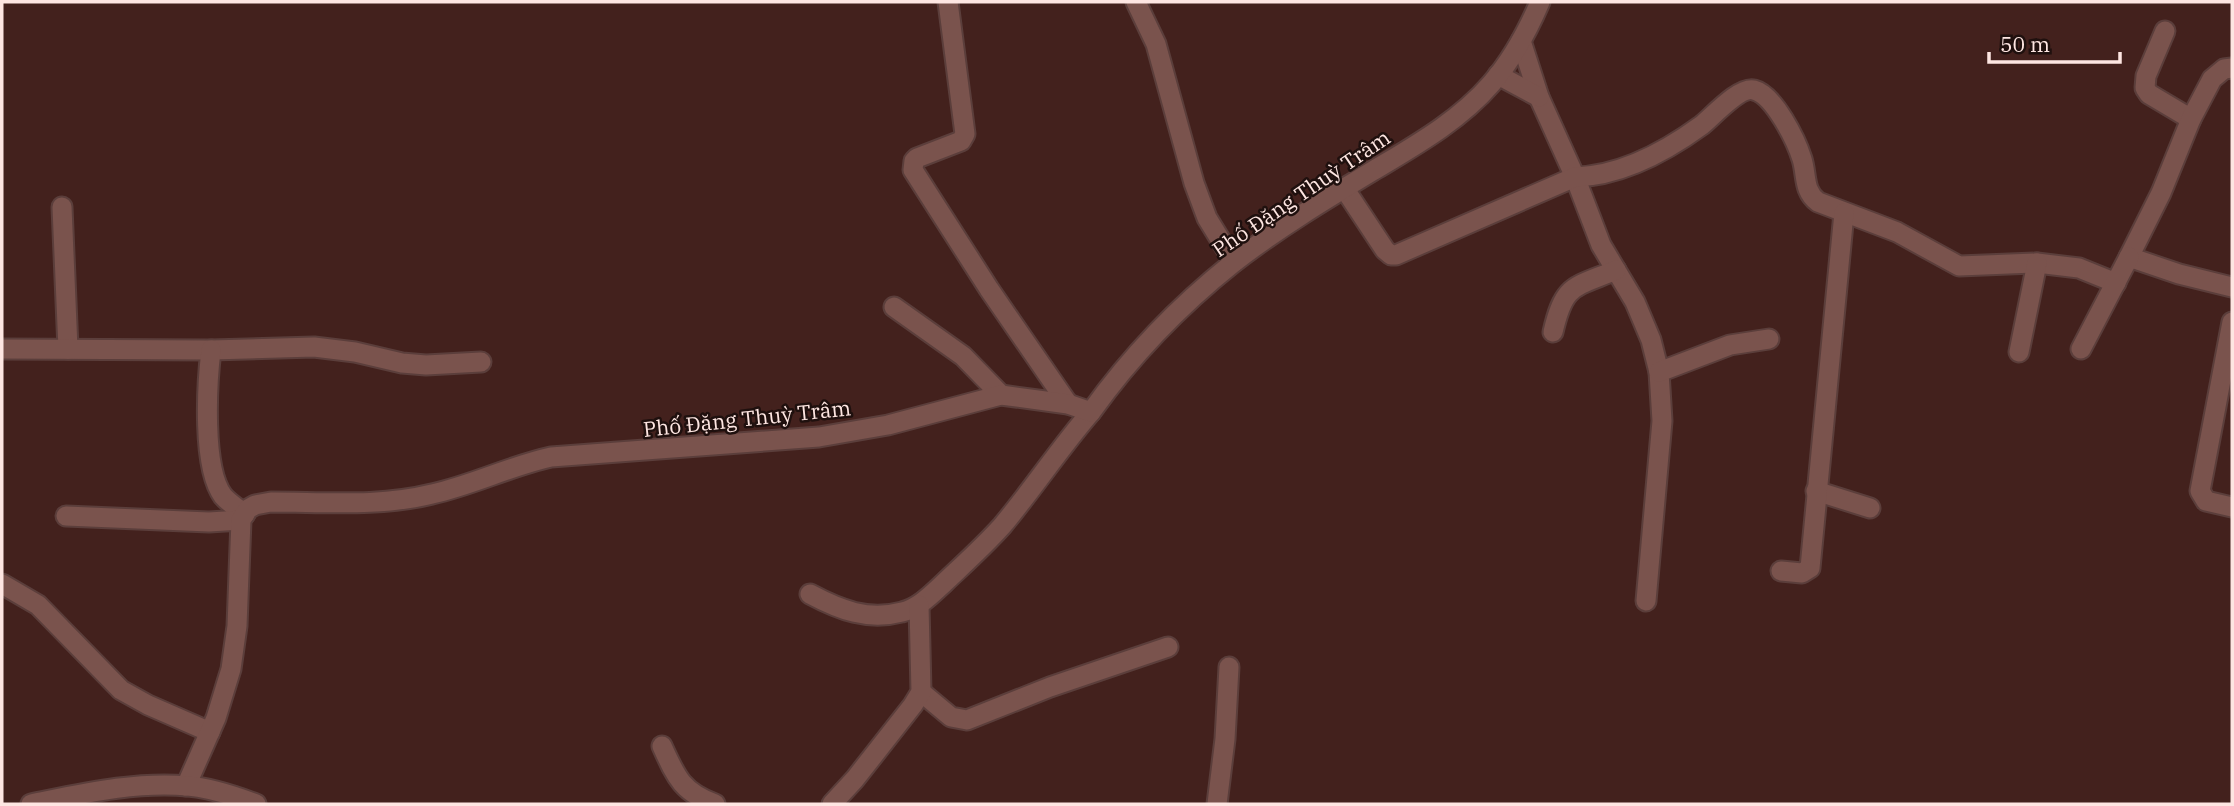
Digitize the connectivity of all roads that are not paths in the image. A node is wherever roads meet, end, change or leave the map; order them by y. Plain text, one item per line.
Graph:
1 (948, 2) edge
2 (1136, 2) edge
3 (1540, 2) edge
4 (2165, 31) dead end
5 (1521, 41) junction
6 (2232, 68) edge
7 (1498, 75) junction
8 (1539, 97) junction
9 (2191, 119) junction
10 (1575, 177) junction
11 (1344, 188) junction
12 (62, 207) dead end
13 (1844, 214) junction
14 (2130, 257) junction
15 (1234, 262) junction
16 (2037, 263) junction
17 (1616, 270) junction
18 (2116, 283) junction
19 (2232, 287) edge
20 (894, 307) dead end
21 (2232, 322) edge
22 (1553, 332) dead end
23 (1769, 340) dead end
24 (2, 349) edge
25 (68, 349) junction
26 (2081, 349) dead end
27 (211, 350) junction
28 (2019, 352) dead end
29 (481, 362) dead end
30 (1659, 372) junction
31 (1001, 395) junction
32 (1068, 404) junction
33 (1091, 412) junction
34 (1816, 491) junction
35 (2232, 507) edge
36 (1870, 508) dead end
37 (66, 516) dead end
38 (243, 517) junction
39 (1781, 571) dead end
40 (2, 584) edge
41 (810, 594) dead end
42 (1646, 601) dead end
43 (919, 605) junction
44 (1168, 647) dead end
45 (1229, 667) dead end
46 (920, 692) junction
47 (210, 732) junction
48 (662, 746) dead end
49 (186, 786) junction
50 (31, 804) edge
51 (257, 804) edge
52 (715, 804) edge
53 (832, 804) edge
54 (1217, 804) edge

1 - 32 street
2 - 15 street
3 - 5 street, Phố Đặng Thuỳ Trâm
4 - 9 street
5 - 7 street, Phố Đặng Thuỳ Trâm
5 - 8 street
6 - 9 street
7 - 8 street
7 - 11 street, Phố Đặng Thuỳ Trâm
8 - 10 street
9 - 14 street
10 - 11 street
10 - 13 street
10 - 17 street
11 - 15 street, Phố Đặng Thuỳ Trâm
12 - 25 street
13 - 16 street
13 - 34 street
14 - 18 street
14 - 19 street
15 - 33 street, Phố Đặng Thuỳ Trâm
16 - 18 street
16 - 28 street
17 - 22 street
17 - 30 street
18 - 26 street
20 - 31 street
21 - 35 street
23 - 30 street
24 - 25 street
25 - 27 street
27 - 29 street
27 - 38 street
30 - 42 street
31 - 32 street, Phố Đặng Thuỳ Trâm
31 - 38 street, Phố Đặng Thuỳ Trâm
32 - 33 street, Phố Đặng Thuỳ Trâm
33 - 43 street
34 - 36 street
34 - 39 street
37 - 38 street, Phố Đặng Thuỳ Trâm
38 - 47 street
40 - 47 street
41 - 43 street
43 - 46 street
44 - 46 street
45 - 54 street
46 - 53 street
47 - 49 street
48 - 52 street
49 - 50 street
49 - 51 street

